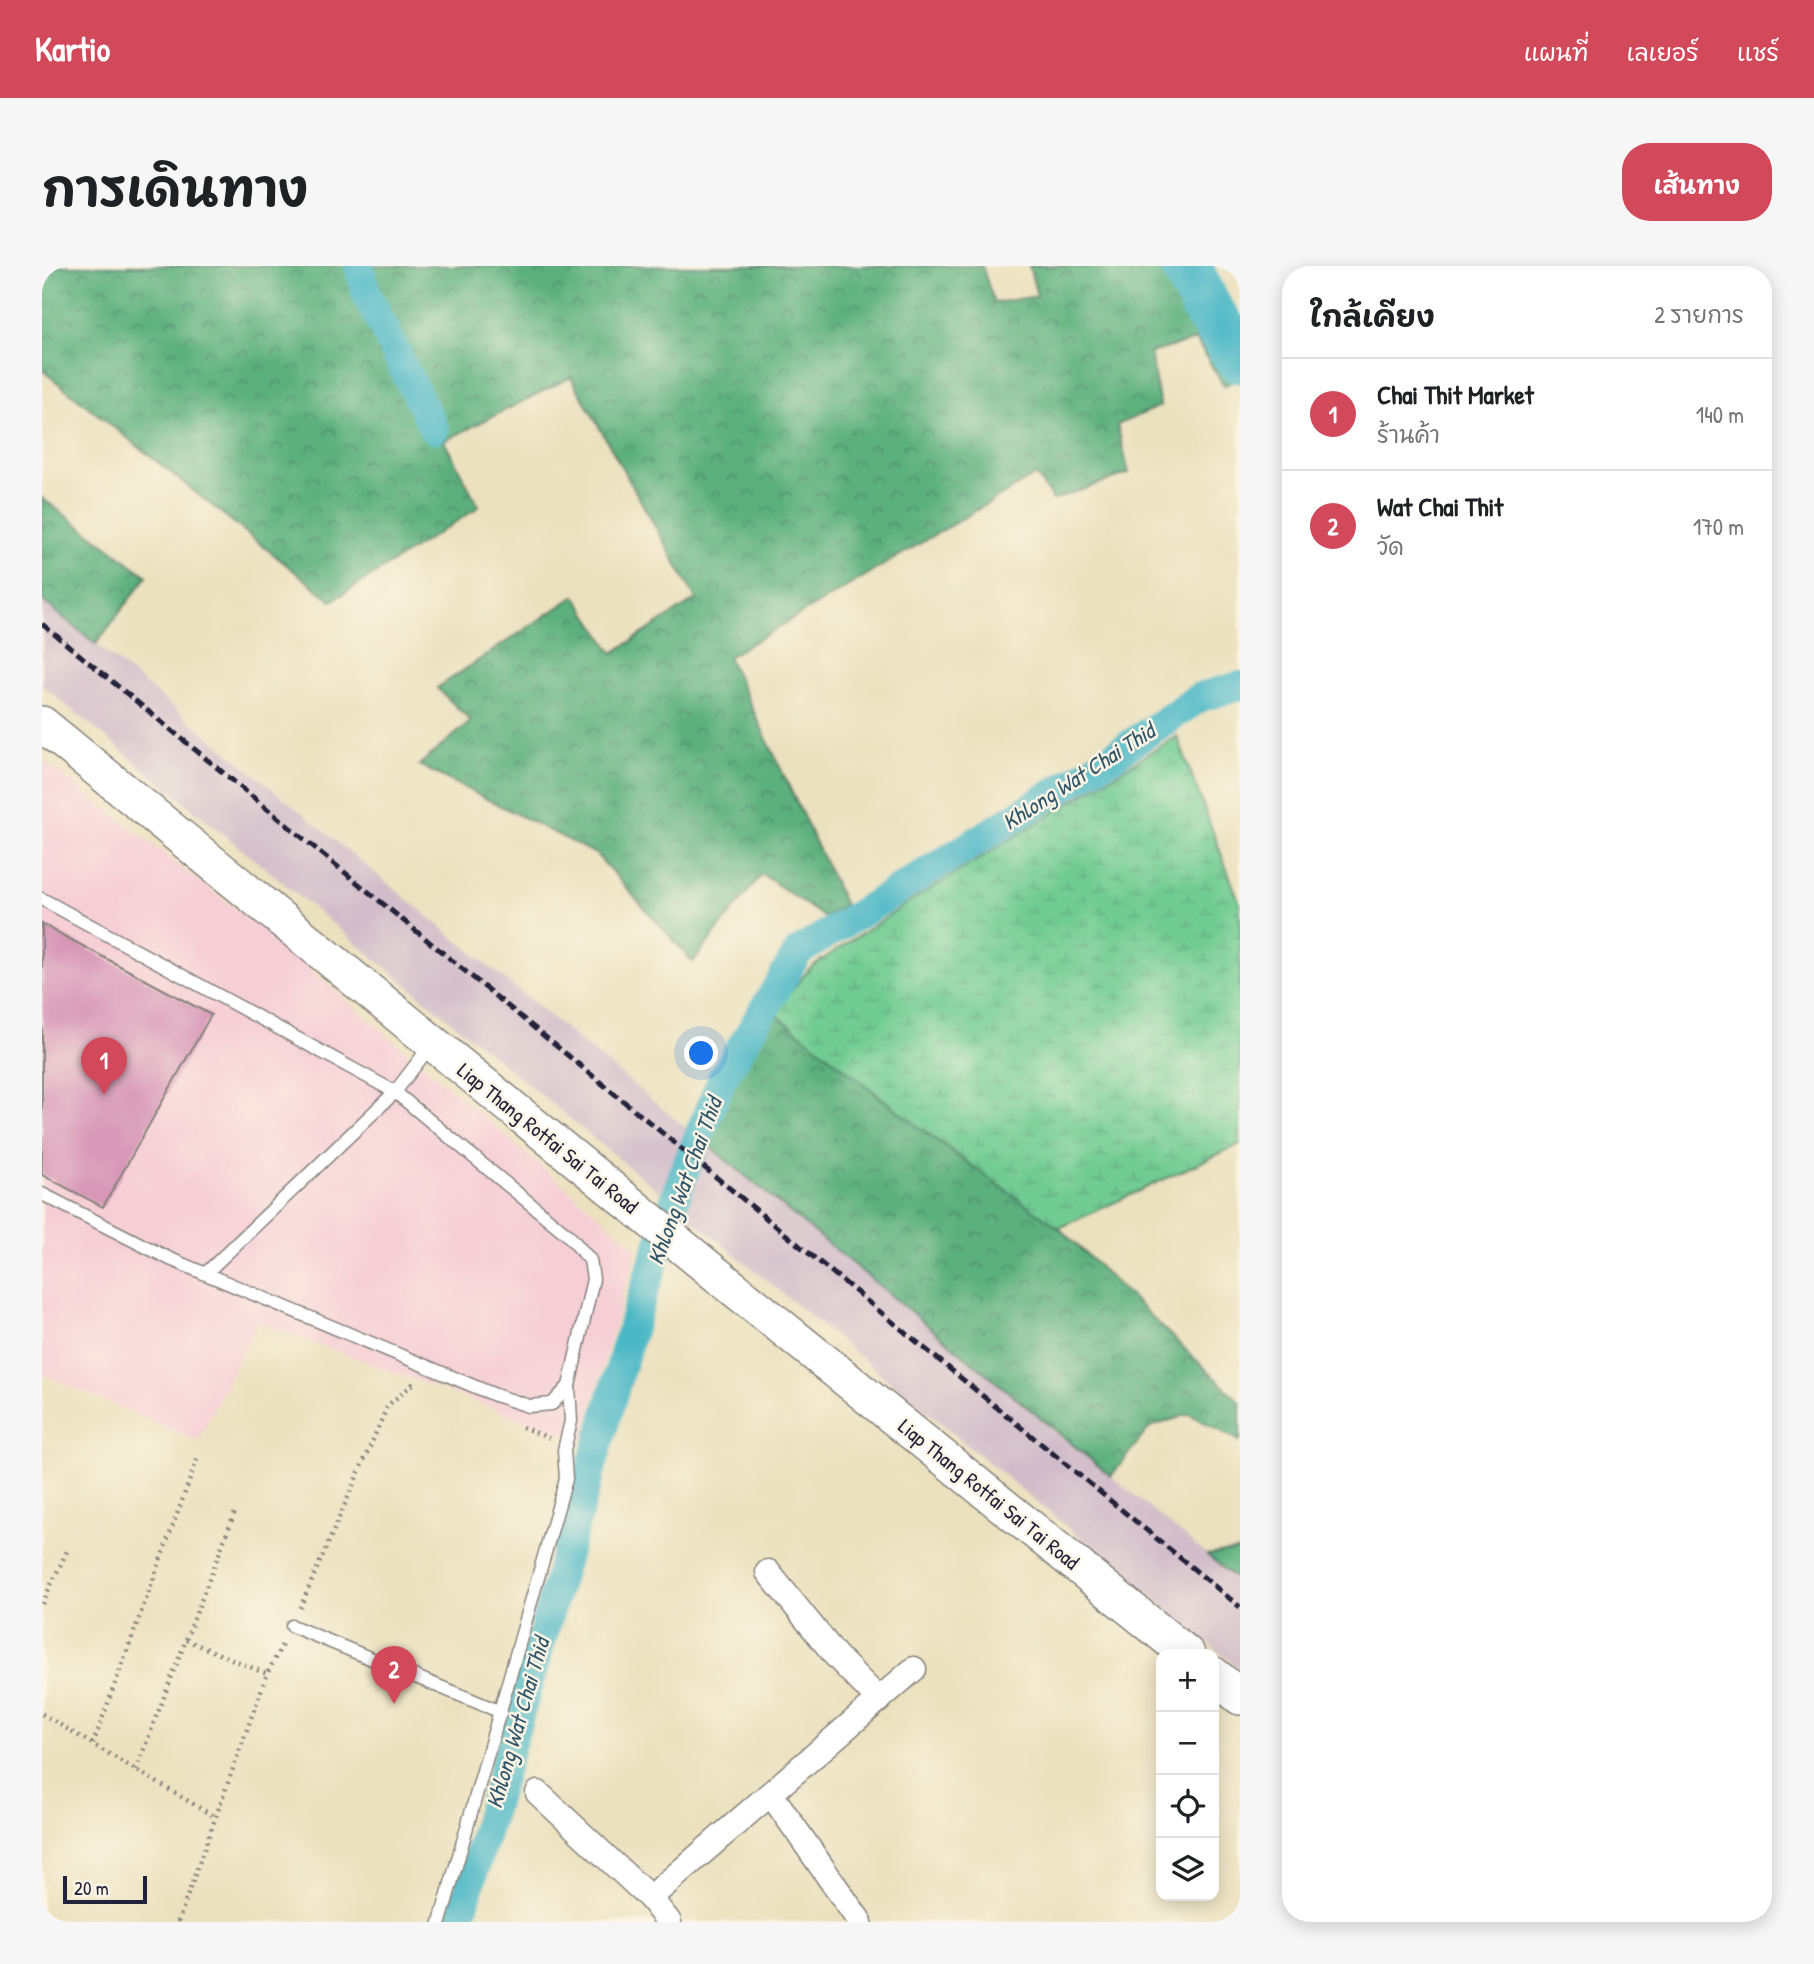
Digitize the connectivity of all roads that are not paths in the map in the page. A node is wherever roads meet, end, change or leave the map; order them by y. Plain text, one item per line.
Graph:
1 (42, 724) edge
2 (42, 899) edge
3 (432, 1043) junction
4 (395, 1092) junction
5 (42, 1194) edge
6 (205, 1274) junction
7 (569, 1386) junction
8 (768, 1572) dead end
9 (292, 1626) road end
10 (1181, 1649) edge
11 (914, 1669) dead end
12 (1219, 1679) edge
13 (1240, 1697) edge
14 (879, 1700) junction
15 (501, 1712) junction
16 (538, 1793) dead end
17 (771, 1794) junction
18 (650, 1898) junction
19 (440, 1922) edge
20 (669, 1922) edge
21 (860, 1922) edge

1 - 3 main road, Liap Thang Rotfai Sai Tai Road
2 - 4 lane
3 - 4 lane
3 - 10 main road, Liap Thang Rotfai Sai Tai Road
4 - 6 lane
4 - 7 lane
5 - 6 lane
6 - 7 lane
7 - 15 lane
8 - 14 street
9 - 15 lane
11 - 14 street
12 - 13 main road
14 - 17 street
15 - 19 lane
16 - 18 street
17 - 18 street
17 - 21 street
18 - 20 street

